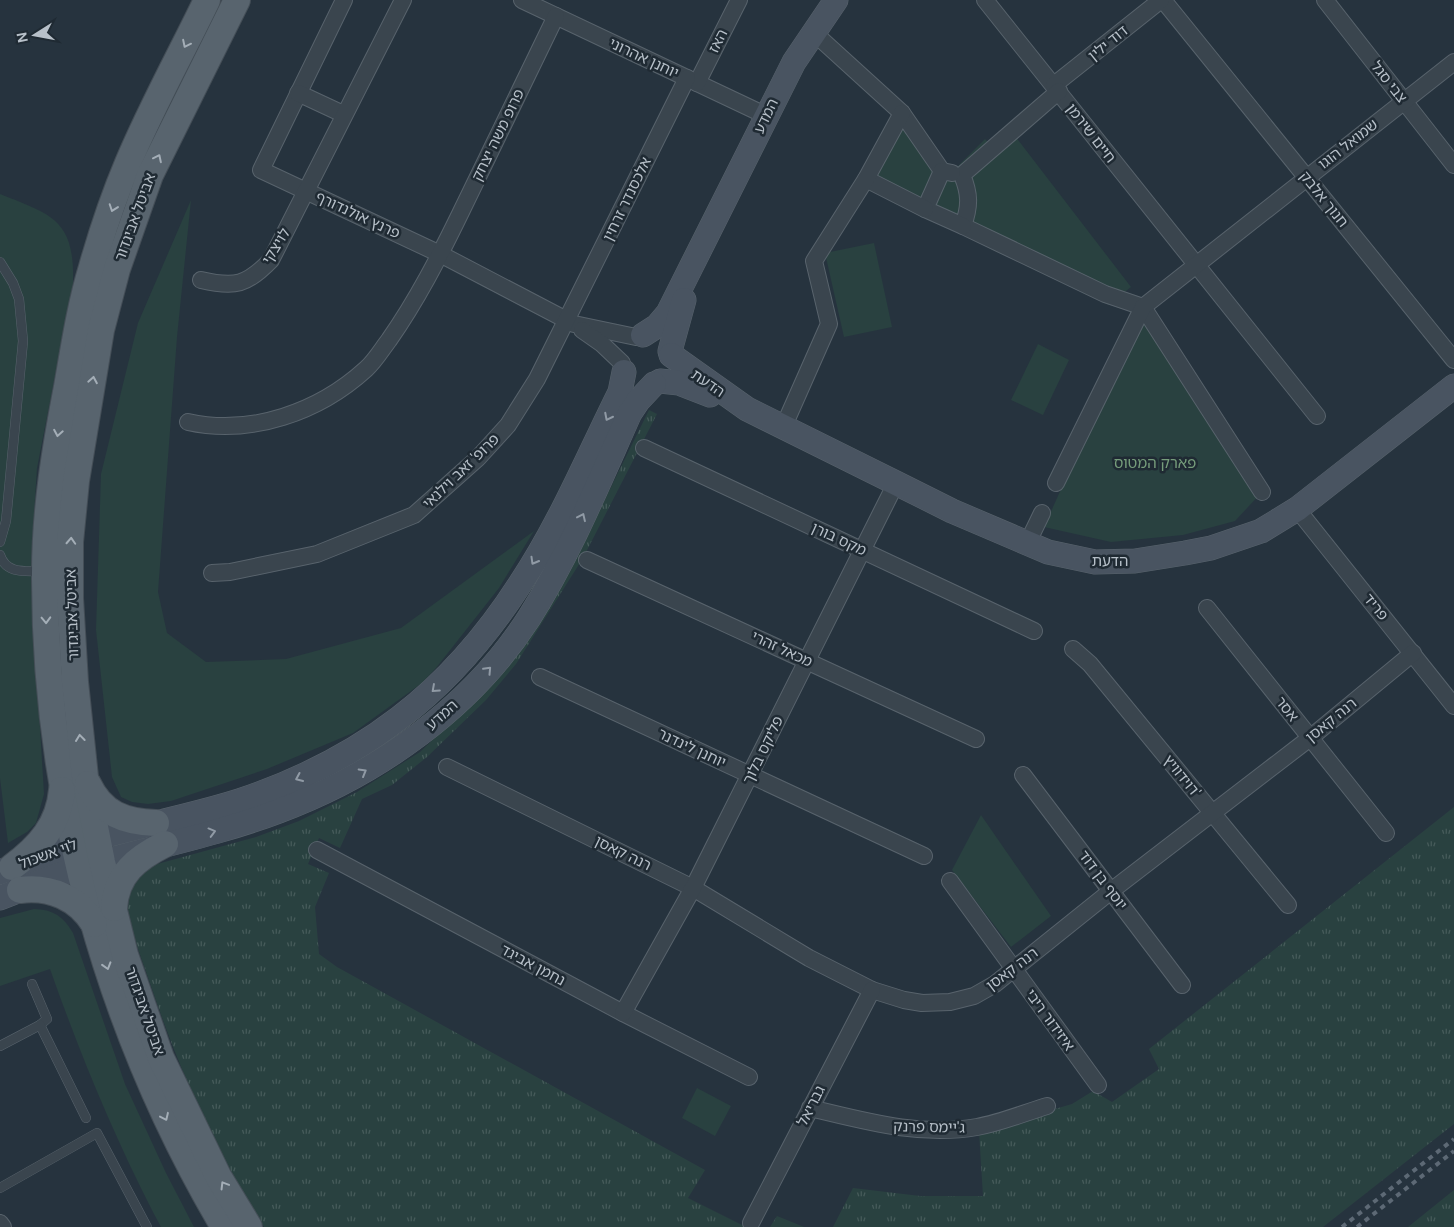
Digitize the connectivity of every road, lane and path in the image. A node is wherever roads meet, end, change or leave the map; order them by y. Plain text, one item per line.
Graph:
1 (207, 0) edge
2 (237, 0) edge
3 (344, 0) edge
4 (401, 0) edge
5 (522, 0) edge
6 (739, 0) edge
7 (836, 0) edge
8 (985, 0) edge
9 (1162, 0) edge
10 (1325, 0) edge
11 (544, 4) edge
12 (556, 16) junction
13 (813, 32) junction
14 (1454, 62) edge
15 (692, 81) junction
16 (1057, 88) junction
17 (298, 93) junction
18 (1403, 100) junction
19 (902, 113) junction
20 (343, 114) junction
21 (767, 116) junction
22 (1454, 165) edge
23 (942, 171) junction
24 (962, 175) junction
25 (1306, 177) junction
26 (866, 179) junction
27 (306, 190) junction
28 (925, 209) junction
29 (963, 226) junction
30 (707, 237) junction
31 (440, 254) junction
32 (0, 262) edge
33 (1197, 266) junction
34 (201, 280) dead end
35 (1147, 304) junction
36 (570, 322) junction
37 (640, 336) junction
38 (670, 353) junction
39 (1454, 360) edge
40 (623, 368) junction
41 (657, 383) junction
42 (1454, 386) edge
43 (746, 409) junction
44 (1317, 416) dead end
45 (188, 422) dead end
46 (782, 428) junction
47 (644, 448) dead end
48 (896, 483) junction
49 (1056, 484) dead end
50 (1262, 492) dead end
51 (1297, 509) junction
52 (1042, 513) dead end
53 (0, 542) edge
54 (1027, 544) junction
55 (862, 549) junction
56 (0, 555) edge
57 (587, 560) dead end
58 (45, 571) junction
59 (212, 573) dead end
60 (1207, 608) dead end
61 (1034, 631) dead end
62 (1073, 649) dead end
63 (1413, 653) junction
64 (807, 661) junction
65 (540, 677) dead end
66 (1454, 706) edge
67 (1310, 738) junction
68 (976, 739) dead end
69 (448, 767) dead end
70 (750, 775) junction
71 (1024, 775) dead end
72 (74, 777) junction
73 (1212, 812) junction
74 (1386, 833) dead end
75 (161, 834) junction
76 (317, 850) dead end
77 (89, 853) junction
78 (924, 856) dead end
79 (950, 881) dead end
80 (8, 882) edge
81 (693, 888) junction
82 (1111, 890) junction
83 (1288, 905) dead end
84 (104, 918) junction
85 (1014, 969) junction
86 (32, 984) dead end
87 (1182, 985) dead end
88 (872, 990) junction
89 (623, 1013) junction
90 (40, 1025) junction
91 (0, 1046) edge
92 (750, 1077) dead end
93 (1098, 1085) dead end
94 (1047, 1106) dead end
95 (810, 1108) junction
96 (86, 1118) dead end
97 (0, 1188) edge
98 (0, 1223) edge
99 (751, 1223) dead end
100 (3, 1227) edge
101 (147, 1227) edge
102 (224, 1227) edge
103 (249, 1227) edge

1 -> 58 main road, אביטל אביגדור
72 -> 2 main road, אביטל אביגדור
3 - 17 street
4 - 20 street, פרנץ אולנדורף
5 - 11 street, יוחנן אהרוני
6 - 15 street, האז
7 - 13 street, המדע
8 - 16 street, חיים שירמן
9 - 16 street, דוד ילין
9 - 25 street, חנוך אלבק
10 - 18 street, צבי סגל
11 - 12 street, יוחנן אהרוני
12 - 15 street, יוחנן אהרוני
12 - 31 street, פרופ משה יצחק
13 - 19 street
13 - 21 street, המדע
14 - 18 street, שמואל הוגו
15 - 21 street, יוחנן אהרוני
15 - 36 street, אלכסנדר זרחין
16 - 24 street, דוד ילין
16 - 33 street, חיים שירמן
17 - 20 street
17 - 27 street
18 - 22 street, צבי סגל
18 - 25 street, שמואל הוגו
19 - 23 street
19 - 26 street
20 - 27 street, פרנץ אולנדורף
21 - 30 street, המדע
23 - 24 street
23 - 28 street
24 - 29 street
25 - 33 street, שמואל הוגו
25 - 39 street, חנוך אלבק
26 - 28 street
26 - 46 street
27 - 31 street, פרנץ אולנדורף
27 - 34 street, לויצקי
28 - 29 street
29 - 35 street
30 - 37 street, המדע
30 - 38 street, המדע
31 - 36 street, פרנץ אולנדורף
31 - 45 street, פרופ משה יצחק
32 - 53 lane
33 - 35 street, שמואל הוגו
33 - 44 street, חיים שירמן
35 - 49 street
35 - 50 street
36 - 37 street, פרנץ אולנדורף
36 - 40 street, פרנץ אולנדורף
36 - 59 street, פרופ' זאב וילנאי
37 - 38 street
37 - 40 street
38 - 41 street
38 - 43 street, הדעת
40 - 41 street
40 -> 75 street, המדע
41 - 43 street, הדעת
75 -> 41 street, המדע
42 - 51 street, הדעת
43 - 46 street, הדעת
46 - 48 street, הדעת
47 - 55 street, מקס בורן
48 - 54 street, הדעת
48 - 55 street, פליקס בלוך
51 - 54 street, הדעת
51 - 63 street, פריד
52 - 54 street
55 - 61 street, מקס בורן
55 - 64 street, פליקס בלוך
56 - 58 lane
57 - 64 street, מכאל זהרי
58 -> 72 main road, אביטל אביגדור
60 - 67 street, אסר
62 - 73 street, דוידוויץ'
63 - 66 street, פריד
63 - 67 street, רנה קאסן
64 - 68 street, מכאל זהרי
64 - 70 street, פליקס בלוך
65 - 70 street, יוחנן לינדנר
67 - 73 street, רנה קאסן
67 - 74 street, אסר
69 - 81 street, רנה קאסן
70 - 78 street, יוחנן לינדנר
70 - 81 street, פליקס בלוך
71 - 82 street, יוסף בן דוד
72 - 75 main road
72 - 77 main road, אביטל אביגדור
72 - 80 main road
73 - 82 street, רנה קאסן
73 - 83 street, דוידוויץ'
75 - 77 street, המדע
75 - 84 main road
76 - 89 street, נחמן אביגד
77 - 80 street, לוי אשכול
77 - 84 main road, אביטל אביגדור
79 - 85 street, איזידור ריבי
80 - 84 main road
81 - 88 street, רנה קאסן
81 - 89 street, פליקס בלוך
82 - 85 street, רנה קאסן
82 - 87 street, יוסף בן דוד
84 -> 102 main road, אביטל אביגדור
103 -> 84 main road, אביטל אביגדור
85 - 88 street, רנה קאסן
85 - 93 street, איזידור ריבי
86 - 90 lane
88 - 95 street, גבריאל
89 - 92 street, נחמן אביגד
90 - 91 lane
90 - 96 lane
94 - 95 street, ג'יימס פרנק
95 - 99 street, גבריאל
97 - 101 lane
98 - 100 street

